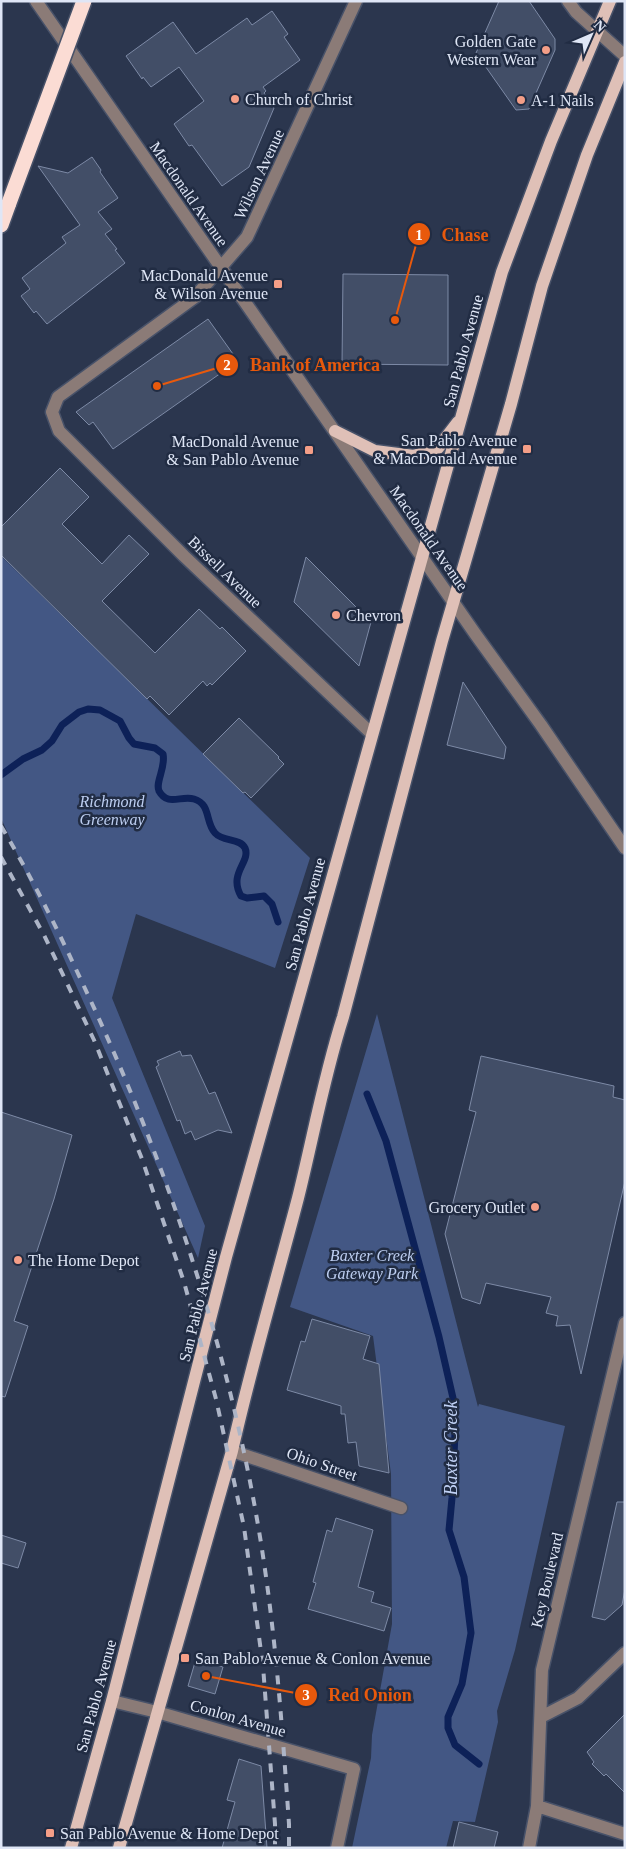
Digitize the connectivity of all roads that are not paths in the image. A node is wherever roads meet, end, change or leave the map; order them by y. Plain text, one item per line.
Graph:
1 (36, 1) edge
2 (84, 1) edge
3 (356, 1) edge
4 (568, 1) edge
5 (610, 1) edge
6 (596, 31) junction
7 (625, 56) edge
8 (625, 62) edge
9 (1, 225) edge
10 (222, 269) junction
11 (462, 418) junction
12 (59, 431) joint
13 (335, 431) junction
14 (422, 557) junction
15 (454, 601) junction
16 (372, 734) junction
17 (625, 848) edge
18 (625, 1324) edge
19 (232, 1451) junction
20 (401, 1508) dead end
21 (625, 1653) edge
22 (112, 1700) junction
23 (157, 1712) junction
24 (541, 1716) junction
25 (537, 1806) junction
26 (625, 1834) edge
27 (71, 1848) edge
28 (118, 1848) edge
29 (337, 1848) edge
30 (529, 1848) edge

1 - 10 street, Macdonald Avenue
2 - 9 highway, bridge
3 - 10 street, Wilson Avenue
4 - 6 street
5 - 6 main road, San Pablo Avenue
6 - 7 street
6 - 11 main road, San Pablo Avenue
8 - 15 main road
10 - 12 street, Wilson Avenue
10 - 13 street, Macdonald Avenue
11 - 13 main road
11 - 14 main road, San Pablo Avenue
12 - 16 street, Bissell Avenue
13 - 14 street, Macdonald Avenue
14 - 15 street, Macdonald Avenue
14 - 16 main road, San Pablo Avenue
15 - 17 street, Macdonald Avenue
15 - 19 main road
16 - 22 main road, San Pablo Avenue
18 - 24 street, Key Boulevard
19 - 20 street, Ohio Street
19 - 23 main road
21 - 24 street
22 - 23 street, Conlon Avenue
22 - 27 main road, San Pablo Avenue
23 - 28 main road
23 - 29 street, Conlon Avenue
24 - 25 street, Key Boulevard
25 - 26 street
25 - 30 street, Key Boulevard

